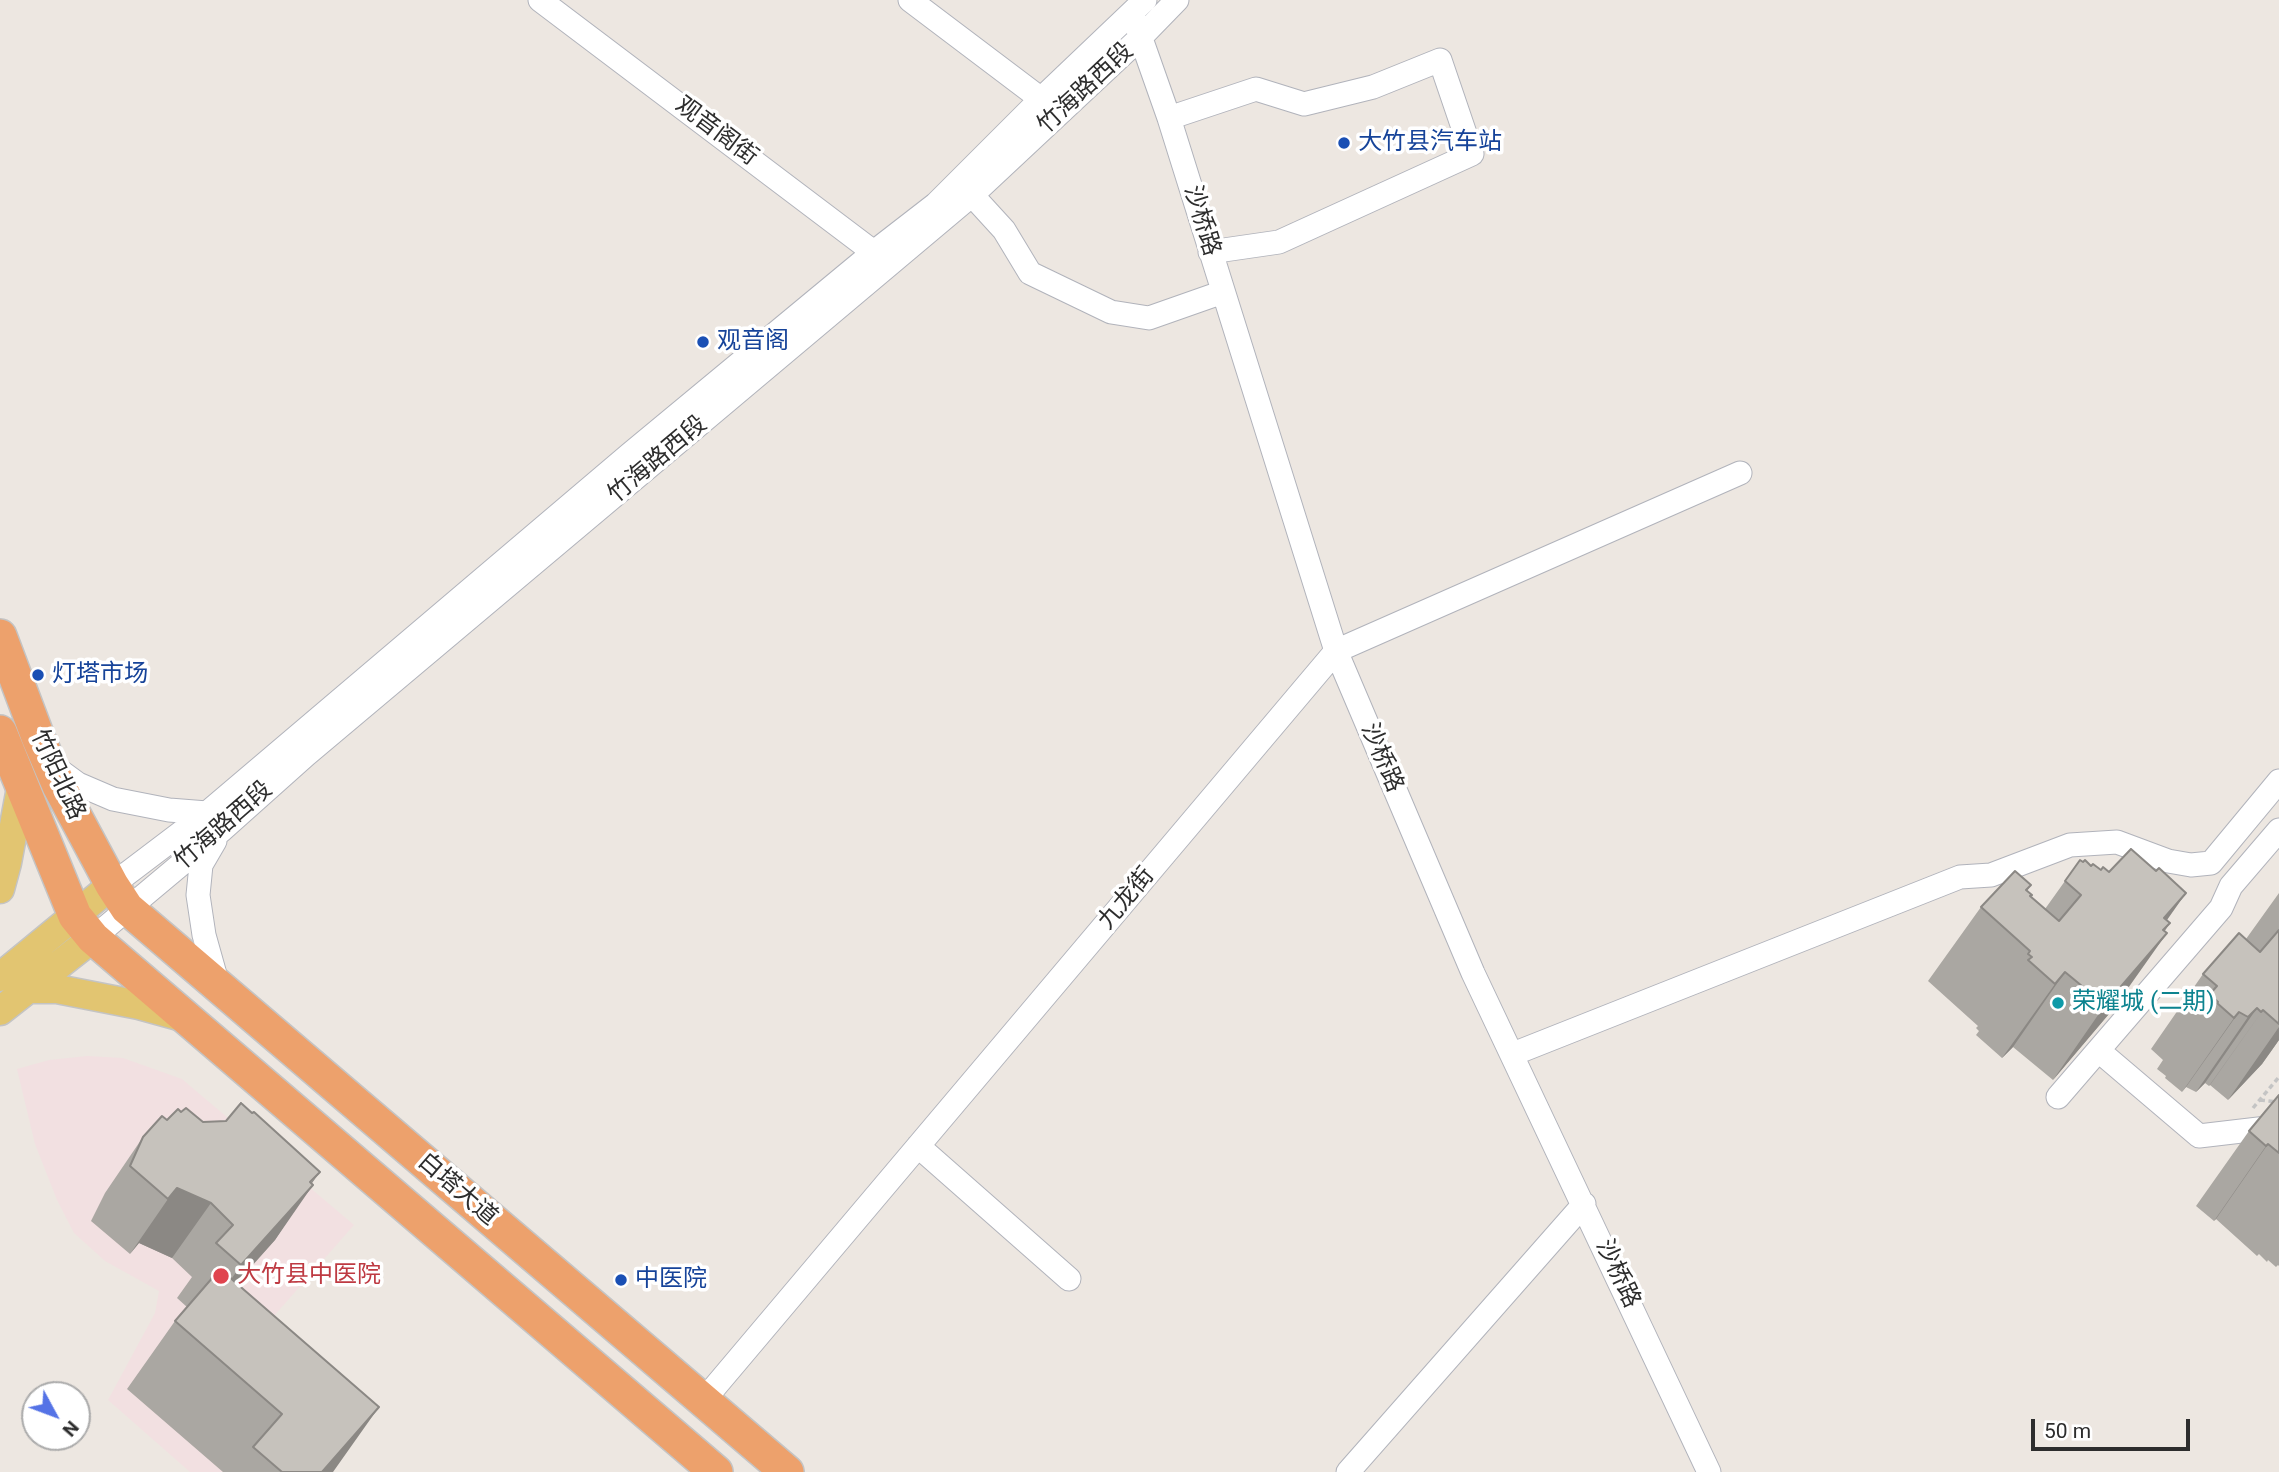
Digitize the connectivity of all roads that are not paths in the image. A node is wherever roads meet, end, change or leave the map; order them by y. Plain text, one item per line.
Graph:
1 (540, 0) edge
2 (910, 0) edge
3 (1177, 0) edge
4 (1139, 7) edge
5 (1141, 37) junction
6 (1041, 99) junction
7 (1168, 118) junction
8 (972, 195) junction
9 (1210, 252) junction
10 (882, 258) junction
11 (1223, 292) junction
12 (1740, 473) dead end
13 (0, 636) edge
14 (1336, 651) junction
15 (0, 732) edge
16 (49, 763) junction
17 (2279, 780) edge
18 (21, 788) junction
19 (206, 813) junction
20 (222, 830) junction
21 (2279, 830) edge
22 (0, 889) edge
23 (120, 897) junction
24 (84, 927) junction
25 (0, 977) edge
26 (218, 985) junction
27 (28, 989) junction
28 (0, 1011) edge
29 (186, 1018) junction
30 (2099, 1051) junction
31 (1513, 1054) junction
32 (2058, 1097) dead end
33 (2279, 1139) edge
34 (918, 1146) junction
35 (1584, 1205) junction
36 (1069, 1279) dead end
37 (703, 1401) junction
38 (716, 1472) edge
39 (787, 1472) edge
40 (1349, 1472) edge
41 (1709, 1472) edge

1 - 10 street, 观音阁街
2 - 6 street
3 - 5 street, 竹海路西段
4 - 5 street, 沙桥路
4 - 6 street, 竹海路西段
5 - 7 street, 沙桥路
5 - 8 street, 竹海路西段
6 - 10 street, 竹海路西段
7 - 9 street, 沙桥路
7 - 9 street
8 - 10 street, 竹海路西段
8 - 11 street
9 - 11 street, 沙桥路
10 - 19 street, 竹海路西段
10 - 20 street, 竹海路西段
11 - 14 street, 沙桥路
12 - 14 street
13 - 16 highway, 竹阳北路
14 - 31 street, 沙桥路
14 - 34 street, 九龙街
15 - 18 highway, 竹阳北路
16 - 19 street
16 - 23 highway, 竹阳北路
17 - 31 street
18 - 22 main road
18 - 24 highway, 竹阳北路
19 - 23 street, 竹海路西段
20 - 23 street, 竹海路西段
20 - 26 street
21 - 30 street
23 - 24 main road
23 - 26 highway, 白塔大道
24 - 25 main road
24 - 27 main road
24 - 29 highway, 白塔大道
26 - 37 highway, 白塔大道
27 - 28 main road
27 - 29 main road
29 - 38 highway, 白塔大道
30 - 32 street
30 - 33 street
31 - 35 street, 沙桥路
34 - 36 street
34 - 37 street, 九龙街
35 - 40 street
35 - 41 street, 沙桥路
37 - 39 highway, 白塔大道

